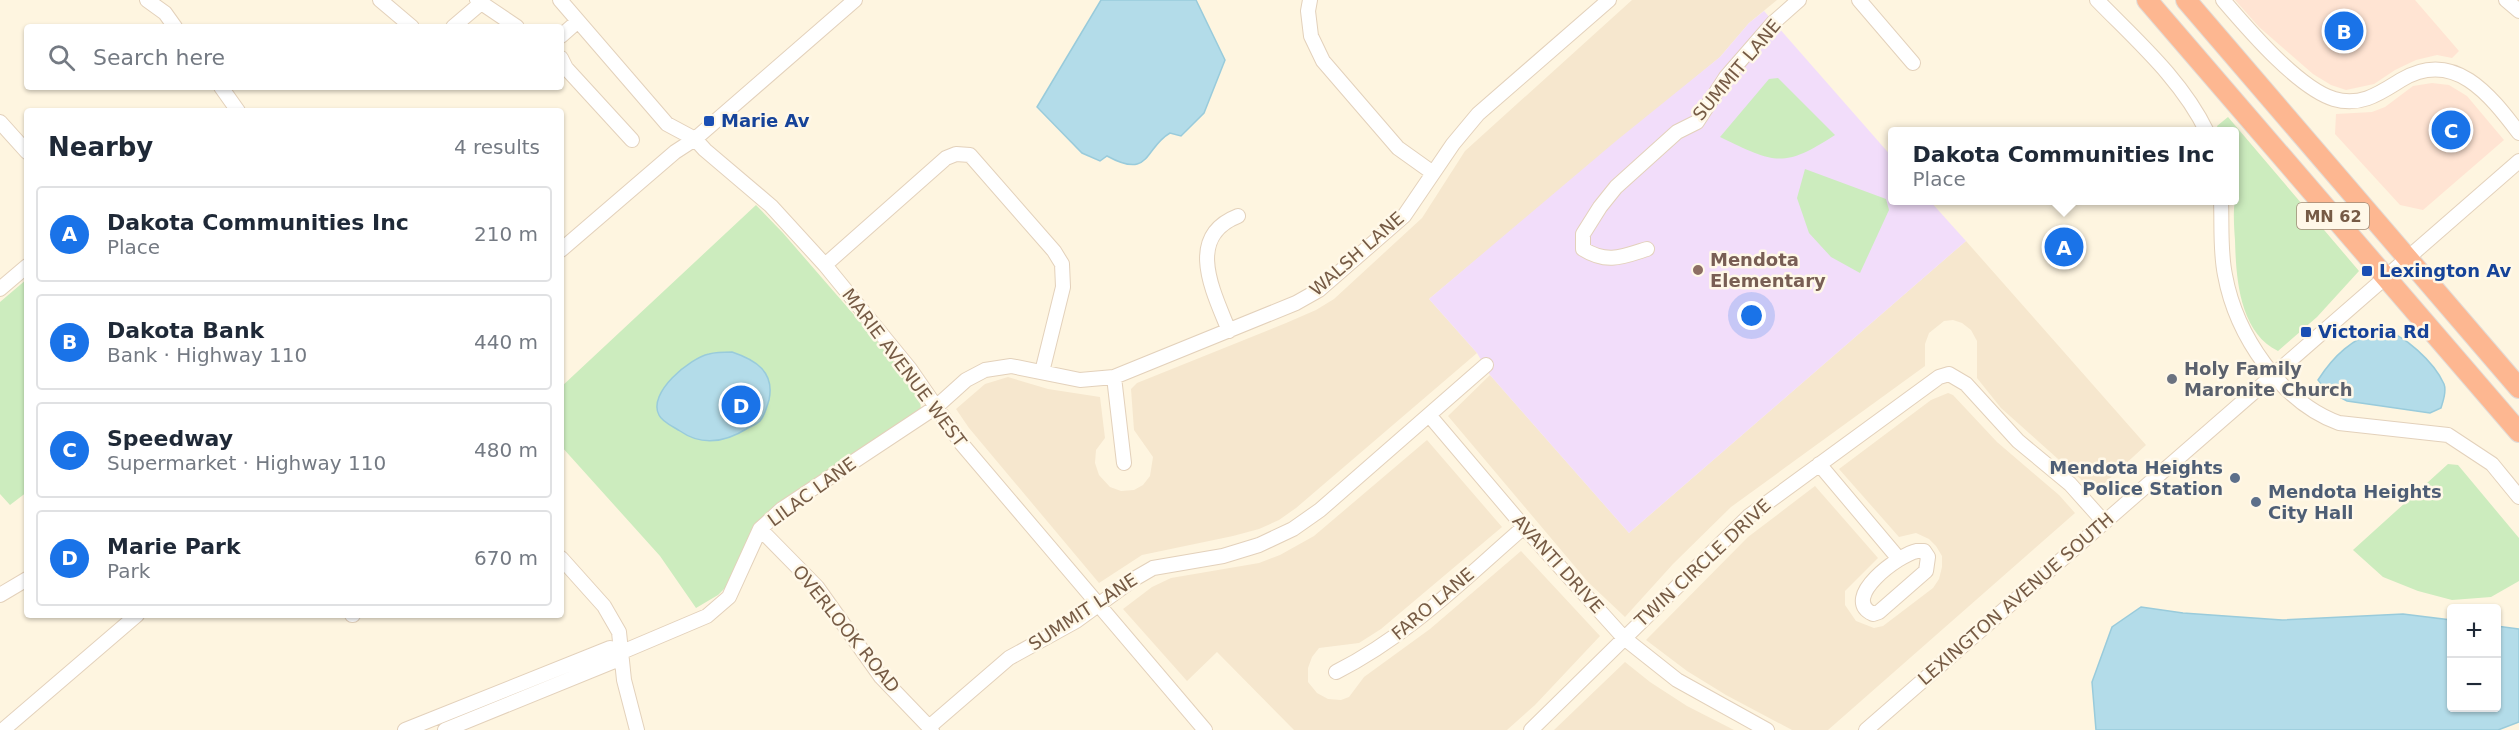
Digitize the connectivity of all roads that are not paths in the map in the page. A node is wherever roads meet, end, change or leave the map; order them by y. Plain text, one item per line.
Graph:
1 (147, 0) edge
2 (380, 0) edge
3 (560, 0) edge
4 (855, 0) edge
5 (1310, 0) edge
6 (1609, 0) edge
7 (1799, 0) edge
8 (1858, 0) edge
9 (2097, 0) edge
10 (2147, 0) edge
11 (2186, 0) edge
12 (2223, 0) edge
13 (2506, 0) edge
14 (479, 2) edge
15 (2519, 11) edge
16 (578, 21) junction
17 (173, 24) edge
18 (408, 24) edge
19 (456, 24) edge
20 (512, 24) edge
21 (564, 33) edge
22 (1913, 63) dead end
23 (564, 64) edge
24 (223, 90) edge
25 (236, 108) edge
26 (0, 122) edge
27 (2205, 127) edge
28 (2519, 133) edge
29 (695, 139) junction
30 (632, 140) dead end
31 (24, 149) edge
32 (2519, 161) edge
33 (1433, 173) junction
34 (2221, 205) edge
35 (1238, 216) dead end
36 (564, 247) edge
37 (1647, 249) dead end
38 (2407, 258) junction
39 (825, 265) junction
40 (24, 269) edge
41 (2386, 277) junction
42 (0, 289) edge
43 (1229, 331) junction
44 (1486, 365) dead end
45 (1042, 372) junction
46 (2274, 374) junction
47 (1114, 377) junction
48 (2519, 387) edge
49 (936, 407) junction
50 (1429, 415) junction
51 (2519, 432) edge
52 (1124, 463) dead end
53 (1819, 464) junction
54 (2519, 497) edge
55 (2104, 522) junction
56 (1524, 527) junction
57 (760, 529) junction
58 (1899, 559) junction
59 (564, 561) edge
60 (24, 581) edge
61 (0, 595) edge
62 (1098, 606) junction
63 (133, 618) edge
64 (1624, 638) junction
65 (622, 652) junction
66 (1336, 672) dead end
67 (930, 728) edge
68 (1534, 729) edge
69 (3, 730) edge
70 (405, 730) edge
71 (445, 730) edge
72 (637, 730) edge
73 (1205, 730) edge
74 (1767, 730) edge
75 (1866, 730) edge

1 - 17 street
2 - 18 street
3 - 16 street, MARIE AVENUE WEST
4 - 29 street
5 - 33 street
6 - 33 street, WALSH LANE
7 - 37 street, SUMMIT LANE
8 - 22 street
9 - 27 street
10 - 41 highway, MN 62
11 - 38 highway, MN 62
12 - 28 street
13 - 15 street
14 - 19 street
14 - 20 street
16 - 21 street
16 - 29 street, MARIE AVENUE WEST
23 - 30 street
24 - 25 street
26 - 31 street
29 - 36 street
29 - 39 street, MARIE AVENUE WEST
32 - 38 street, LEXINGTON AVENUE SOUTH
33 - 43 street, WALSH LANE
34 - 46 street
35 - 43 street
38 - 41 street, LEXINGTON AVENUE SOUTH
38 - 48 highway, MN 62
39 - 45 street
39 - 49 street, MARIE AVENUE WEST
40 - 42 street
41 - 46 street, LEXINGTON AVENUE SOUTH
41 - 51 highway, MN 62
43 - 47 street, WALSH LANE
44 - 50 street, SUMMIT LANE
45 - 47 street, WALSH LANE
45 - 49 street, WALSH LANE
46 - 54 street
46 - 55 street, LEXINGTON AVENUE SOUTH
47 - 52 street
49 - 57 street, LILAC LANE
49 - 62 street, MARIE AVENUE WEST
50 - 56 street, AVANTI DRIVE
50 - 62 street, SUMMIT LANE
53 - 55 street, TWIN CIRCLE DRIVE
53 - 58 street
53 - 64 street, TWIN CIRCLE DRIVE
55 - 75 street, LEXINGTON AVENUE SOUTH
56 - 64 street, AVANTI DRIVE
56 - 66 street, FARO LANE
57 - 65 street, LILAC LANE
57 - 67 street, OVERLOOK ROAD
58 - 58 street
59 - 65 street
60 - 61 street
62 - 67 street, SUMMIT LANE
62 - 73 street, MARIE AVENUE WEST
63 - 69 street
64 - 68 street, TWIN CIRCLE DRIVE
64 - 74 street, AVANTI DRIVE
65 - 70 street, LILAC LANE
65 - 71 street, LILAC LANE
65 - 72 street

